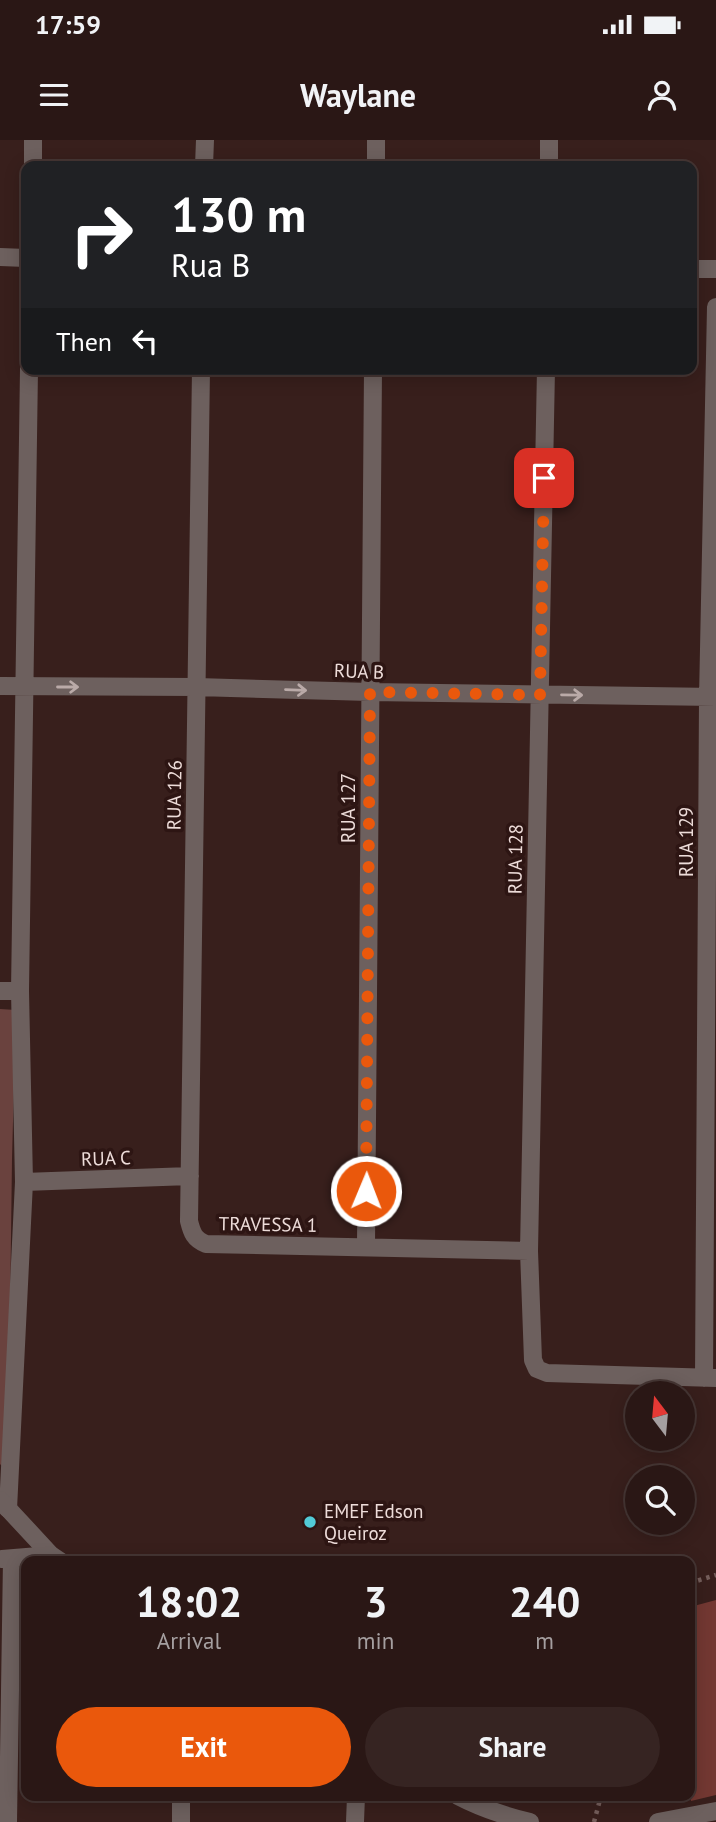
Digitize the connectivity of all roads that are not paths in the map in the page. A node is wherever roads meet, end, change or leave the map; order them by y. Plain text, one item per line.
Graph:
1 (33, 140) edge
2 (205, 140) edge
3 (376, 140) edge
4 (549, 140) edge
5 (33, 161) edge
6 (204, 161) edge
7 (376, 161) edge
8 (549, 161) edge
9 (0, 257) edge
10 (21, 258) edge
11 (697, 268) edge
12 (716, 269) edge
13 (716, 307) edge
14 (29, 375) edge
15 (201, 375) edge
16 (373, 375) edge
17 (546, 375) edge
18 (0, 686) edge
19 (24, 687) junction
20 (197, 687) junction
21 (370, 692) junction
22 (540, 695) junction
23 (712, 698) edge
24 (0, 991) edge
25 (20, 991) junction
26 (190, 1176) junction
27 (24, 1182) junction
28 (189, 1221) joint
29 (366, 1246) junction
30 (528, 1251) junction
31 (710, 1378) edge
32 (4, 1504) edge
33 (53, 1556) edge
34 (6, 1559) edge
35 (181, 1801) edge
36 (356, 1801) edge
37 (467, 1801) edge
38 (716, 1811) edge
39 (8, 1822) edge
40 (181, 1822) edge
41 (355, 1822) edge
42 (530, 1822) edge
43 (658, 1822) edge

1 - 5 street
2 - 6 street
3 - 7 street
4 - 8 street
9 - 10 street
11 - 12 street
13 - 23 street, RUA 129
14 - 19 street
15 - 20 street, RUA 126
16 - 21 street, RUA 127
17 - 22 street, RUA 128
18 - 19 street, RUA B
19 -> 20 street, RUA B
19 - 25 street
20 -> 21 street, RUA B
20 - 26 street, RUA 126
21 - 22 street, RUA B
21 - 29 street, RUA 127
22 -> 23 street, RUA B
22 - 30 street, RUA 128
23 - 31 street, RUA 129
24 - 25 street
25 - 27 street
26 - 27 street, RUA C
26 - 28 street, RUA 126
27 - 32 street
28 - 29 street, TRAVESSA 1
29 - 30 street, TRAVESSA 1
30 - 31 street, RUA 128
32 - 33 street
34 - 39 street
35 - 40 street
36 - 41 street
37 - 42 street
38 - 43 street

